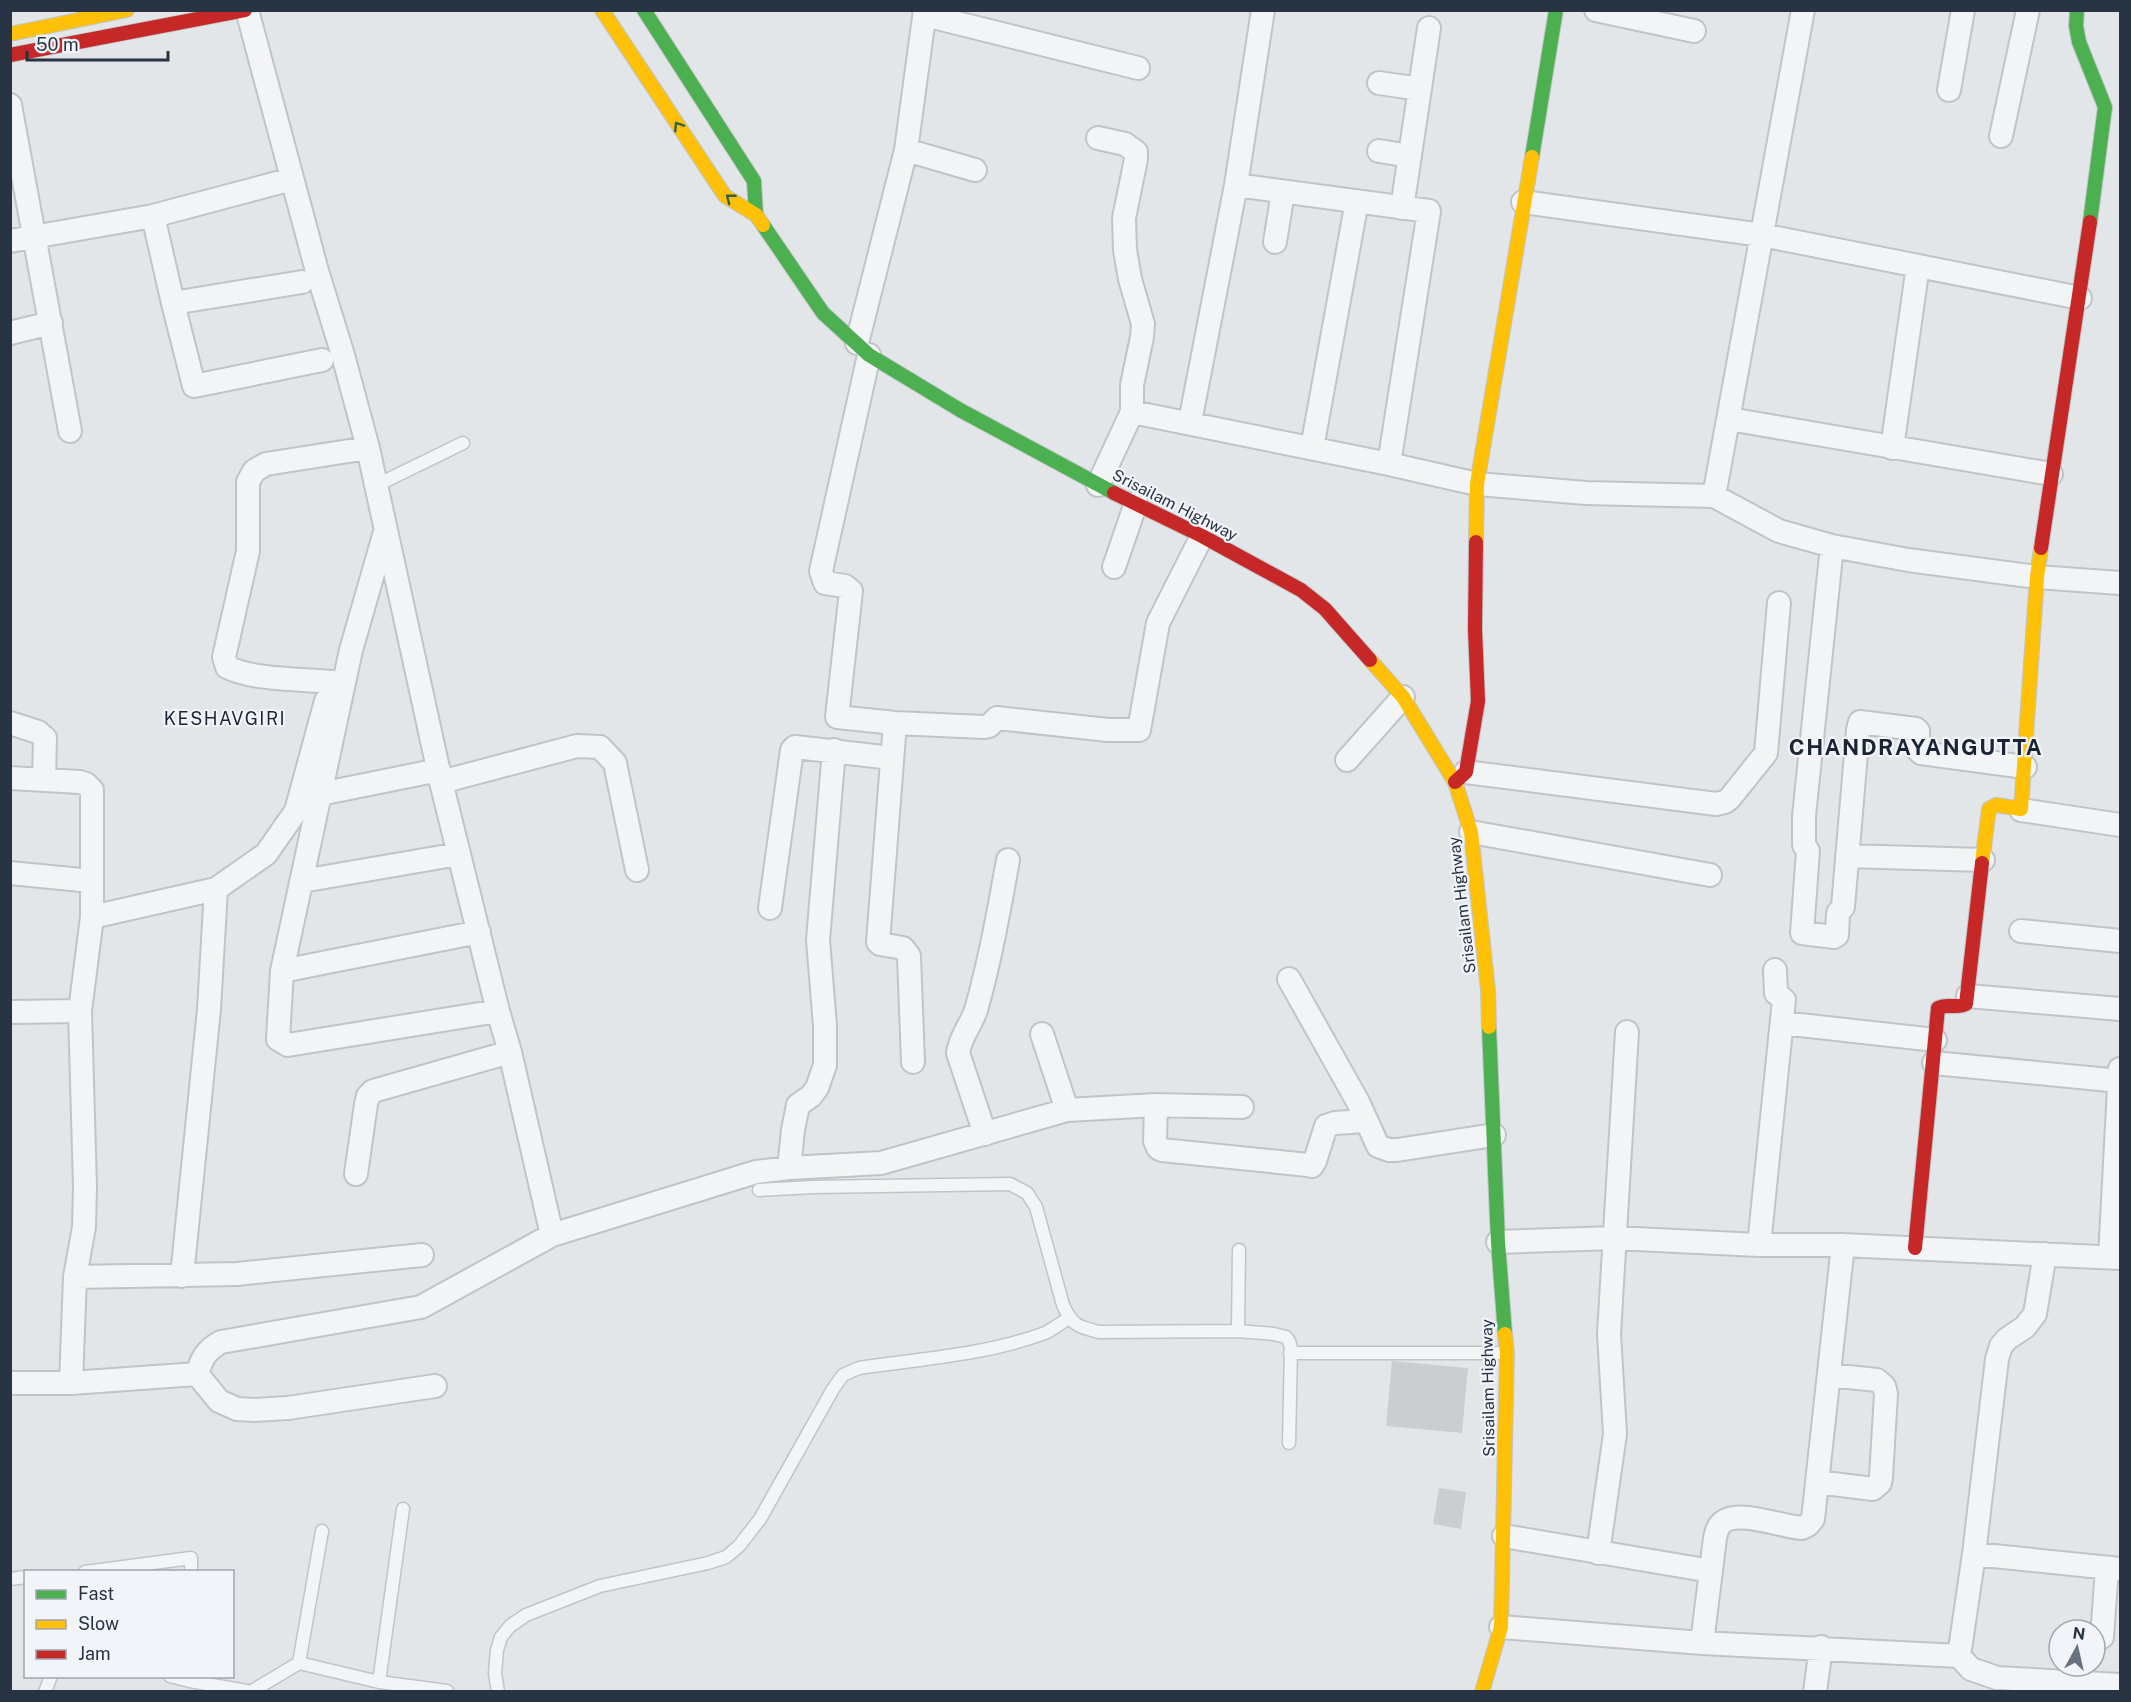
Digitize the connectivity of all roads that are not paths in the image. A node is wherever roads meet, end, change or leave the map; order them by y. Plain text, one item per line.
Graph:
1 (127, 10) edge
2 (246, 10) edge
3 (646, 10) edge
4 (1263, 10) edge
5 (1556, 10) edge
6 (1596, 10) edge
7 (1803, 10) edge
8 (1963, 10) edge
9 (2028, 10) edge
10 (2077, 10) edge
11 (602, 12) edge
12 (925, 13) edge
13 (1429, 28) dead end
14 (1694, 31) dead end
15 (10, 34) edge
16 (10, 55) edge
17 (1138, 68) dead end
18 (1379, 83) dead end
19 (1420, 89) junction
20 (1949, 90) dead end
21 (10, 105) edge
22 (2001, 136) dead end
23 (1098, 138) dead end
24 (906, 150) junction
25 (1379, 151) dead end
26 (1410, 156) junction
27 (975, 170) dead end
28 (292, 178) junction
29 (1236, 185) junction
30 (1283, 192) junction
31 (1357, 201) junction
32 (1523, 202) junction
33 (1402, 208) junction
34 (756, 215) junction
35 (153, 216) junction
36 (1762, 235) junction
37 (34, 238) junction
38 (10, 241) edge
39 (1275, 242) dead end
40 (1918, 266) junction
41 (302, 282) dead end
42 (2080, 298) junction
43 (173, 303) junction
44 (51, 323) junction
45 (10, 333) edge
46 (862, 349) junction
47 (322, 360) dead end
48 (1132, 412) junction
49 (1729, 419) junction
50 (1190, 423) junction
51 (70, 431) dead end
52 (463, 443) dead end
53 (368, 448) junction
54 (1312, 448) junction
55 (1892, 448) junction
56 (1389, 464) junction
57 (2051, 474) junction
58 (1477, 484) junction
59 (377, 485) junction
60 (1098, 485) junction
61 (1714, 496) junction
62 (1136, 503) junction
63 (387, 527) junction
64 (1202, 536) junction
65 (1832, 546) junction
66 (1114, 567) dead end
67 (2037, 576) junction
68 (2121, 583) edge
69 (1779, 603) dead end
70 (351, 650) junction
71 (332, 682) junction
72 (1403, 697) junction
73 (10, 723) edge
74 (895, 723) junction
75 (834, 750) junction
76 (892, 758) junction
77 (1347, 760) dead end
78 (2025, 766) junction
79 (440, 776) junction
80 (1460, 777) junction
81 (10, 778) edge
82 (44, 780) junction
83 (320, 794) junction
84 (2021, 810) junction
85 (2121, 825) edge
86 (1471, 832) junction
87 (459, 854) junction
88 (1848, 856) junction
89 (1008, 860) dead end
90 (1983, 860) junction
91 (637, 870) dead end
92 (10, 873) edge
93 (1710, 875) dead end
94 (91, 881) junction
95 (302, 881) junction
96 (216, 889) junction
97 (770, 908) dead end
98 (92, 918) junction
99 (2021, 931) dead end
100 (479, 932) junction
101 (2121, 941) edge
102 (1775, 970) dead end
103 (282, 971) junction
104 (1289, 979) dead end
105 (1968, 996) junction
106 (2121, 1009) edge
107 (80, 1011) junction
108 (498, 1011) junction
109 (10, 1012) edge
110 (1782, 1023) junction
111 (1627, 1032) dead end
112 (1042, 1034) dead end
113 (1935, 1040) junction
114 (510, 1052) junction
115 (913, 1062) dead end
116 (1934, 1064) junction
117 (2120, 1075) edge
118 (1156, 1105) junction
119 (1242, 1107) dead end
120 (1067, 1110) junction
121 (1365, 1121) junction
122 (985, 1134) junction
123 (1494, 1135) junction
124 (789, 1168) junction
125 (356, 1174) dead end
126 (759, 1190) dead end
127 (552, 1235) junction
128 (1615, 1238) junction
129 (1498, 1242) junction
130 (1759, 1245) junction
131 (1843, 1245) junction
132 (1915, 1248) junction
133 (1239, 1250) dead end
134 (2045, 1254) junction
135 (422, 1255) dead end
136 (2115, 1258) edge
137 (182, 1276) junction
138 (75, 1277) junction
139 (1069, 1318) junction
140 (1238, 1331) junction
141 (1290, 1353) junction
142 (1507, 1353) junction
143 (197, 1374) junction
144 (1828, 1375) junction
145 (10, 1383) edge
146 (70, 1383) junction
147 (435, 1386) dead end
148 (1289, 1443) dead end
149 (1817, 1482) junction
150 (403, 1509) dead end
151 (322, 1531) dead end
152 (1504, 1536) junction
153 (1598, 1553) junction
154 (1974, 1554) junction
155 (2114, 1569) edge
156 (99, 1570) edge
157 (191, 1570) edge
158 (1711, 1571) junction
159 (2105, 1618) edge
160 (1501, 1627) junction
161 (1702, 1643) junction
162 (1821, 1647) junction
163 (1959, 1656) junction
164 (299, 1663) junction
165 (51, 1678) edge
166 (190, 1679) edge
167 (379, 1682) junction
168 (2108, 1687) edge
169 (252, 1691) edge
170 (45, 1692) edge
171 (447, 1692) edge
172 (498, 1692) edge
173 (1482, 1692) edge
174 (1815, 1692) edge

1 - 15 main road
2 - 16 main road
2 - 28 street
3 - 34 main road
4 - 29 street
5 - 32 main road
6 - 14 street
7 - 36 street
8 - 20 street
9 - 22 street
10 - 42 main road
34 -> 11 main road
12 - 17 street
12 - 24 street
13 - 19 street
18 - 19 street
19 - 26 street
21 - 37 street
23 - 48 street
24 - 27 street
24 - 46 street
25 - 26 street
26 - 33 street
28 - 35 street
28 - 53 street
29 - 30 street
29 - 50 street
30 - 31 street
30 - 39 street
31 - 33 street
31 - 54 street
32 - 36 street
32 - 58 main road
33 - 56 street
34 - 46 main road, Srisailam Highway
35 - 37 street
35 - 43 street
36 - 40 street
36 - 49 street
37 - 38 street
37 - 44 street
40 - 42 street
40 - 55 street
41 - 43 street
42 - 57 main road
43 - 47 street
44 - 45 street
44 - 51 street
46 - 60 main road, Srisailam Highway
46 - 74 street
48 - 50 street
48 - 60 street
49 - 55 street
49 - 61 street
50 - 54 street
52 - 59 lane
53 - 59 street
53 - 71 street
54 - 56 street
55 - 57 street
56 - 58 street
57 - 67 main road
58 - 61 street
58 - 80 main road
59 - 63 street
60 - 62 main road, Srisailam Highway
61 - 65 street
62 - 64 main road, Srisailam Highway
62 - 66 street
63 - 70 street
63 - 79 street
64 - 72 main road, Srisailam Highway
64 - 74 street
65 - 67 street
65 - 88 street
67 - 68 street
67 - 78 main road
69 - 80 street
70 - 71 street
70 - 83 street
71 - 96 street
72 - 77 street
72 - 80 main road, Srisailam Highway
73 - 82 street
74 - 76 street
75 - 76 street
75 - 97 street
75 - 124 street
76 - 115 street
78 - 84 main road
78 - 88 street
79 - 83 street
79 - 87 street
79 - 91 street
80 - 86 main road, Srisailam Highway
81 - 82 street
82 - 94 street
83 - 95 street
84 - 85 street
84 - 90 main road
86 - 93 street
86 - 123 main road, Srisailam Highway
87 - 95 street
87 - 100 street
88 - 90 street
89 - 122 street
90 - 105 main road
92 - 94 street
94 - 98 street
95 - 103 street
96 - 98 street
96 - 137 street
98 - 107 street
99 - 101 street
100 - 103 street
100 - 108 street
102 - 110 street
103 - 108 street
104 - 121 street
105 - 106 street
105 - 113 main road
107 - 109 street
107 - 138 street
108 - 114 street
110 - 113 street
110 - 130 street
111 - 128 street
112 - 120 street
113 - 116 main road
114 - 125 street
114 - 127 street
116 - 117 street
116 - 132 main road
117 - 136 street
118 - 119 street
118 - 120 street
118 - 121 street
120 - 122 street
121 - 123 street
122 - 124 street
123 - 129 main road, Srisailam Highway
124 - 127 street
126 - 139 lane
127 - 143 street
128 - 129 street
128 - 130 street
128 - 153 street
129 - 142 main road, Srisailam Highway
130 - 131 street
131 - 132 street
131 - 144 street
132 - 134 street
133 - 140 lane
134 - 136 street
134 - 154 street
135 - 137 street
137 - 138 street
138 - 146 street
139 - 140 lane
139 - 172 lane
140 - 141 lane
141 - 142 lane
141 - 148 lane
142 - 152 main road, Srisailam Highway
143 - 146 street
143 - 147 street
144 - 149 street
144 - 149 street
145 - 146 street
149 - 158 street
150 - 167 lane
151 - 164 lane
152 - 153 street
152 - 160 main road, Srisailam Highway
153 - 158 street
154 - 155 street
154 - 163 street
155 - 159 street
156 - 157 lane
158 - 161 street
160 - 161 street
160 - 173 main road, Srisailam Highway
161 - 162 street
162 - 163 street
162 - 174 street
163 - 168 street
164 - 167 lane
164 - 169 lane
165 - 170 lane
166 - 169 lane
167 - 171 lane

